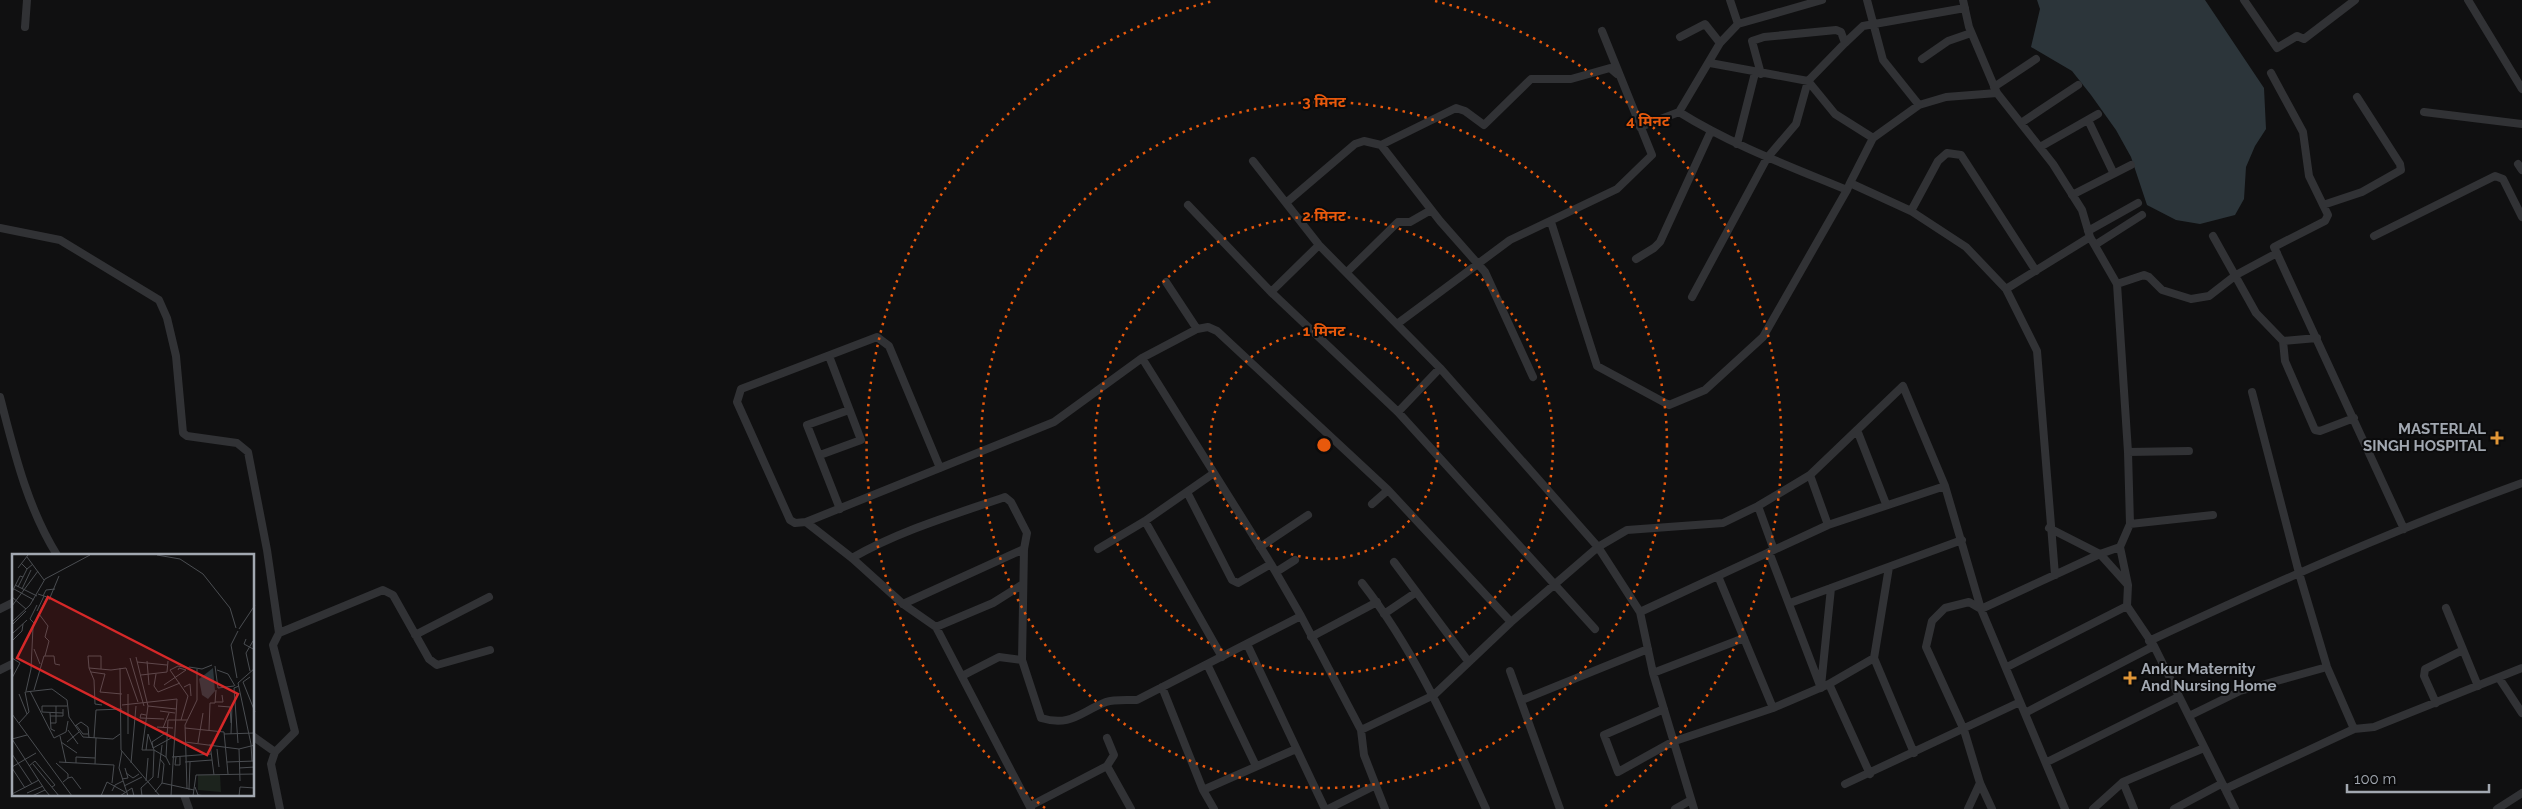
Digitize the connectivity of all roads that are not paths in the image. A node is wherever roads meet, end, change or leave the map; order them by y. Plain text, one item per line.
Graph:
1 (27, 0) edge
2 (1730, 0) edge
3 (1822, 0) edge
4 (1868, 0) edge
5 (2244, 0) edge
6 (2355, 0) edge
7 (2468, 0) edge
8 (1965, 3) edge
9 (1738, 24) junction
10 (1872, 24) junction
11 (25, 27) dead end
12 (1602, 31) dead end
13 (1971, 32) junction
14 (1680, 37) dead end
15 (1845, 43) junction
16 (1720, 44) junction
17 (1922, 59) dead end
18 (2036, 59) dead end
19 (1710, 62) junction
20 (1758, 73) junction
21 (2271, 73) dead end
22 (1618, 74) junction
23 (1808, 81) junction
24 (2078, 85) dead end
25 (2522, 88) edge
26 (1995, 90) junction
27 (2358, 97) dead end
28 (1920, 104) junction
29 (1679, 112) junction
30 (2424, 112) dead end
31 (2098, 114) dead end
32 (2088, 120) junction
33 (2021, 123) junction
34 (2522, 124) edge
35 (1640, 127) junction
36 (1711, 131) junction
37 (1873, 138) junction
38 (1737, 144) junction
39 (1381, 145) junction
40 (2040, 147) junction
41 (1767, 158) junction
42 (1253, 161) dead end
43 (2131, 165) dead end
44 (2113, 172) junction
45 (1848, 186) junction
46 (2072, 194) junction
47 (1287, 202) junction
48 (2138, 203) dead end
49 (1188, 205) dead end
50 (2323, 206) junction
51 (1431, 210) junction
52 (1911, 211) junction
53 (2142, 215) dead end
54 (2522, 217) edge
55 (1551, 222) junction
56 (0, 228) edge
57 (2089, 234) junction
58 (2213, 236) dead end
59 (2374, 236) dead end
60 (1319, 245) junction
61 (2095, 245) junction
62 (2277, 253) junction
63 (1636, 259) dead end
64 (1478, 263) junction
65 (2036, 271) junction
66 (1347, 272) junction
67 (2236, 275) junction
68 (1166, 282) dead end
69 (2117, 284) junction
70 (2006, 289) junction
71 (1271, 292) junction
72 (1692, 298) dead end
73 (1397, 324) junction
74 (1197, 329) junction
75 (2317, 338) junction
76 (2283, 341) junction
77 (829, 356) junction
78 (1142, 358) junction
79 (1440, 368) junction
80 (1533, 377) dead end
81 (2252, 392) dead end
82 (0, 397) edge
83 (849, 410) junction
84 (1398, 412) junction
85 (2354, 418) junction
86 (1857, 430) junction
87 (2189, 451) dead end
88 (2128, 452) junction
89 (820, 455) junction
90 (940, 468) junction
91 (1214, 474) junction
92 (1810, 475) junction
93 (2522, 483) edge
94 (1945, 486) junction
95 (1388, 490) junction
96 (1187, 492) junction
97 (1372, 504) dead end
98 (1886, 504) junction
99 (1758, 506) junction
100 (840, 509) junction
101 (2213, 515) dead end
102 (1308, 516) dead end
103 (1145, 521) junction
104 (806, 522) junction
105 (1828, 524) junction
106 (2130, 524) junction
107 (2049, 528) junction
108 (2404, 529) junction
109 (1962, 540) junction
110 (1260, 547) junction
111 (1598, 547) junction
112 (2120, 548) junction
113 (1024, 549) junction
114 (1098, 549) dead end
115 (1772, 551) junction
116 (56, 554) edge
117 (2100, 554) junction
118 (852, 558) junction
119 (1295, 560) dead end
120 (1394, 562) dead end
121 (1271, 564) junction
122 (1889, 567) junction
123 (1276, 572) junction
124 (2299, 573) junction
125 (2055, 575) junction
126 (1718, 576) junction
127 (1023, 584) junction
128 (1362, 584) dead end
129 (1556, 584) junction
130 (2128, 585) junction
131 (1831, 588) junction
132 (1415, 593) junction
133 (489, 597) dead end
134 (1377, 602) junction
135 (12, 603) edge
136 (1790, 603) junction
137 (904, 604) junction
138 (2127, 606) junction
139 (2446, 608) dead end
140 (0, 609) edge
141 (1981, 609) junction
142 (1640, 612) junction
143 (1384, 614) junction
144 (1301, 616) junction
145 (1511, 622) junction
146 (936, 627) junction
147 (1595, 629) dead end
148 (279, 633) junction
149 (416, 635) junction
150 (1311, 637) junction
151 (1744, 638) junction
152 (1248, 644) junction
153 (2151, 644) junction
154 (1648, 649) junction
155 (490, 650) dead end
156 (2463, 650) junction
157 (1222, 657) junction
158 (1874, 658) junction
159 (1022, 660) junction
160 (1468, 661) junction
161 (12, 664) edge
162 (1207, 664) junction
163 (2007, 667) junction
164 (2327, 667) junction
165 (2522, 668) edge
166 (0, 670) edge
167 (1510, 671) dead end
168 (1653, 673) junction
169 (962, 676) junction
170 (2499, 678) junction
171 (1829, 684) junction
172 (2478, 686) junction
173 (1162, 687) junction
174 (1821, 688) junction
175 (1434, 695) junction
176 (2178, 697) junction
177 (1522, 700) junction
178 (2020, 702) junction
179 (2436, 703) junction
180 (1664, 708) junction
181 (1773, 708) junction
182 (2025, 713) junction
183 (2522, 713) edge
184 (2189, 716) junction
185 (2354, 729) junction
186 (1360, 730) junction
187 (1964, 730) junction
188 (255, 738) edge
189 (1107, 738) dead end
190 (1672, 742) junction
191 (2204, 748) junction
192 (1296, 749) junction
193 (275, 752) junction
194 (1914, 753) junction
195 (2047, 762) junction
196 (1107, 766) junction
197 (1256, 766) junction
198 (1870, 774) junction
199 (2123, 782) junction
200 (1980, 783) junction
201 (1846, 784) dead end
202 (1376, 785) junction
203 (2223, 786) junction
204 (1203, 790) junction
205 (2522, 793) edge
206 (184, 796) edge
207 (1691, 800) junction
208 (2061, 801) junction
209 (1030, 808) edge
210 (2177, 808) edge
211 (189, 809) edge
212 (280, 809) edge
213 (1131, 809) edge
214 (1214, 809) edge
215 (1326, 809) edge
216 (1385, 809) edge
217 (1486, 809) edge
218 (1560, 809) edge
219 (1675, 809) edge
220 (1694, 809) edge
221 (1968, 809) edge
222 (1992, 809) edge
223 (2056, 809) edge
224 (2065, 809) edge
225 (2093, 809) edge
226 (2134, 809) edge
227 (2234, 809) edge
228 (2497, 809) edge

1 - 11 street
2 - 9 street
3 - 9 street
4 - 10 street
5 - 6 street
7 - 25 street
8 - 10 street
8 - 13 street
9 - 16 street
10 - 15 street
10 - 28 street
12 - 22 street
13 - 17 street
13 - 26 street
14 - 16 street
15 - 20 street
15 - 23 street
16 - 19 street
18 - 26 street
19 - 20 street
19 - 29 street
20 - 23 street
20 - 38 street
21 - 50 street
22 - 35 street
22 - 39 street
23 - 37 street
23 - 41 street
24 - 33 street
26 - 28 street
26 - 33 street
27 - 50 street
28 - 37 street
29 - 35 street
29 - 36 street
30 - 34 street
31 - 32 street
32 - 40 street
32 - 44 street
33 - 40 street
35 - 55 street
36 - 38 street
36 - 63 street
37 - 45 street
38 - 41 street
39 - 47 street
39 - 51 street
40 - 46 street
41 - 45 street
41 - 72 street
42 - 47 street
43 - 44 street
44 - 46 street
45 - 52 street
45 - 55 street
46 - 57 street
47 - 60 street
48 - 57 street
49 - 71 street
50 - 62 street
51 - 64 street
51 - 66 street
52 - 65 street
52 - 70 street
53 - 61 street
54 - 59 street
55 - 64 street
56 - 148 street
57 - 61 street
57 - 65 street
58 - 67 street
60 - 66 street
60 - 71 street
61 - 69 street
62 - 67 street
62 - 75 street
64 - 73 street
64 - 80 street
65 - 70 street
66 - 73 street
67 - 69 street
67 - 76 street
68 - 74 street
69 - 88 street
70 - 107 street
71 - 84 street
73 - 79 street
74 - 78 street
74 - 95 street
75 - 76 street
75 - 85 street
76 - 85 street
77 - 83 street
77 - 90 street
77 - 104 street
78 - 90 street
78 - 91 street
79 - 84 street
79 - 111 street
81 - 124 street
82 - 116 street
83 - 89 street
83 - 89 street
84 - 129 street
85 - 108 street
86 - 92 street
86 - 94 street
86 - 98 street
87 - 88 street
88 - 106 street
89 - 100 street
90 - 100 street
91 - 96 street
91 - 110 street
92 - 99 street
92 - 105 street
93 - 108 street
94 - 98 street
94 - 109 street
95 - 97 street
95 - 145 street
96 - 103 street
96 - 121 street
98 - 105 street
99 - 111 street
99 - 115 street
100 - 104 street
101 - 106 street
102 - 110 street
103 - 114 street
103 - 157 street
104 - 118 street
105 - 115 street
106 - 112 street
107 - 117 street
107 - 125 street
108 - 124 street
109 - 122 street
109 - 141 street
110 - 121 street
111 - 129 street
111 - 142 street
112 - 117 street
112 - 130 street
113 - 118 street
113 - 127 street
113 - 137 street
115 - 126 street
115 - 136 street
117 - 125 street
117 - 130 street
118 - 137 street
119 - 123 street
120 - 132 street
121 - 123 street
122 - 131 street
122 - 158 street
123 - 144 street
124 - 153 street
124 - 164 street
125 - 141 street
126 - 142 street
126 - 151 street
127 - 146 street
127 - 159 street
128 - 134 street
129 - 145 street
129 - 147 street
130 - 138 street
131 - 136 street
131 - 174 street
132 - 143 street
132 - 160 street
133 - 149 street
134 - 143 street
134 - 150 street
135 - 140 street
136 - 174 street
137 - 146 street
138 - 153 street
138 - 163 street
139 - 156 street
141 - 163 street
141 - 187 street
142 - 154 street
143 - 175 street
144 - 150 street
144 - 152 street
145 - 160 street
146 - 169 street
148 - 149 street
148 - 193 street
149 - 155 street
150 - 186 street
151 - 168 street
151 - 181 street
152 - 157 street
152 - 192 street
153 - 176 street
153 - 182 street
154 - 168 street
154 - 177 street
156 - 172 street
156 - 179 street
157 - 162 street
158 - 171 street
158 - 194 street
159 - 169 street
159 - 173 street
160 - 175 street
161 - 166 street
162 - 173 street
162 - 197 street
163 - 178 street
164 - 184 street
164 - 185 street
165 - 170 street
167 - 177 street
168 - 180 street
169 - 209 street
170 - 172 street
170 - 183 street
171 - 174 street
171 - 198 street
172 - 179 street
173 - 204 street
174 - 181 street
175 - 186 street
175 - 217 street
176 - 184 street
176 - 195 street
177 - 218 street
178 - 182 street
178 - 187 street
179 - 185 street
180 - 190 street
180 - 190 street
181 - 190 street
182 - 195 street
184 - 191 street
185 - 203 street
186 - 202 street
187 - 194 street
187 - 200 street
188 - 193 street
189 - 196 street
190 - 207 street
191 - 199 street
191 - 203 street
192 - 197 street
192 - 215 street
193 - 212 street
194 - 198 street
195 - 208 street
196 - 209 street
196 - 213 street
197 - 204 street
198 - 201 street
199 - 225 street
199 - 226 street
200 - 221 street
200 - 222 street
202 - 215 street
202 - 216 street
203 - 210 street
203 - 227 street
204 - 214 street
205 - 228 street
206 - 211 street
207 - 219 street
207 - 220 street
208 - 223 street
208 - 224 street

